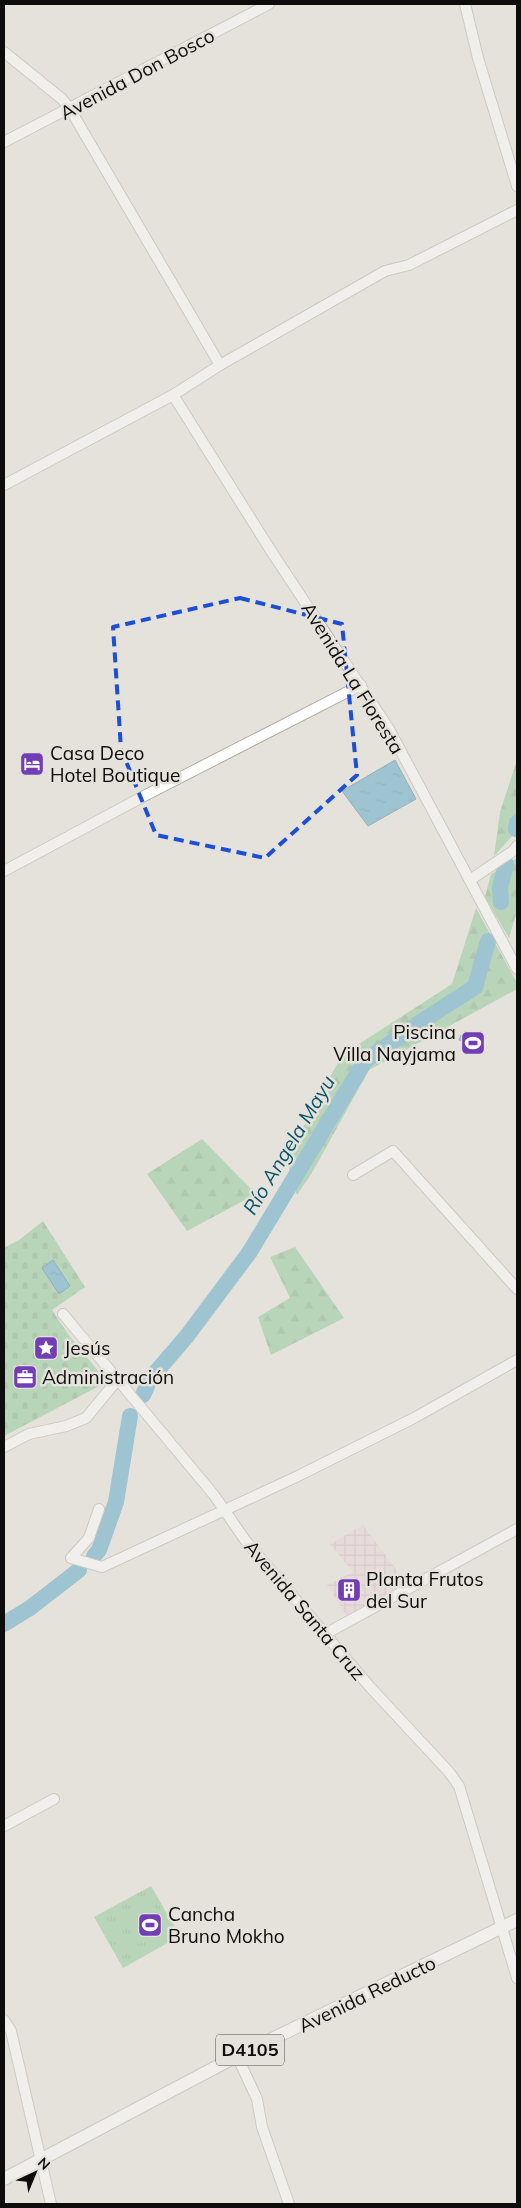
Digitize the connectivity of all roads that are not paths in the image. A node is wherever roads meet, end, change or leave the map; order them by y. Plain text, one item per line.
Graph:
1 (270, 4) edge
2 (465, 4) edge
3 (4, 52) edge
4 (70, 109) junction
5 (4, 142) edge
6 (517, 186) edge
7 (517, 210) edge
8 (220, 365) junction
9 (173, 395) junction
10 (4, 485) edge
11 (361, 685) junction
12 (517, 846) edge
13 (4, 871) edge
14 (470, 880) junction
15 (517, 969) edge
16 (353, 1175) dead end
17 (517, 1289) edge
18 (63, 1314) dead end
19 (517, 1360) edge
20 (118, 1379) junction
21 (4, 1447) edge
22 (99, 1509) dead end
23 (223, 1511) junction
24 (517, 1529) edge
25 (327, 1634) junction
26 (54, 1799) dead end
27 (4, 1826) edge
28 (517, 1920) edge
29 (501, 1929) junction
30 (517, 1978) edge
31 (4, 2020) edge
32 (237, 2056) junction
33 (41, 2159) junction
34 (4, 2179) edge
35 (52, 2204) edge
36 (289, 2204) edge

1 - 4 street, Avenida Don Bosco
2 - 6 street
3 - 4 street
4 - 5 street, Avenida Don Bosco
4 - 8 street
7 - 8 street
8 - 9 street
9 - 10 street
9 - 11 street, Avenida La Floresta
11 - 13 street
11 - 14 street, Avenida La Floresta
12 - 14 street
14 - 15 street, Avenida La Floresta
16 - 17 street
18 - 20 street, Avenida Santa Cruz
19 - 23 street
20 - 21 street
20 - 23 street, Avenida Santa Cruz
22 - 23 street
23 - 25 street, Avenida Santa Cruz
24 - 25 street
25 - 29 street, Avenida Santa Cruz
26 - 27 street
28 - 29 main road, Avenida Reducto / D4105
29 - 30 street, Avenida Santa Cruz
29 - 32 main road, Avenida Reducto / D4105
31 - 33 street
32 - 33 main road, Avenida Reducto / D4105
32 - 36 street
33 - 34 main road, Avenida Reducto / D4105
33 - 35 street

